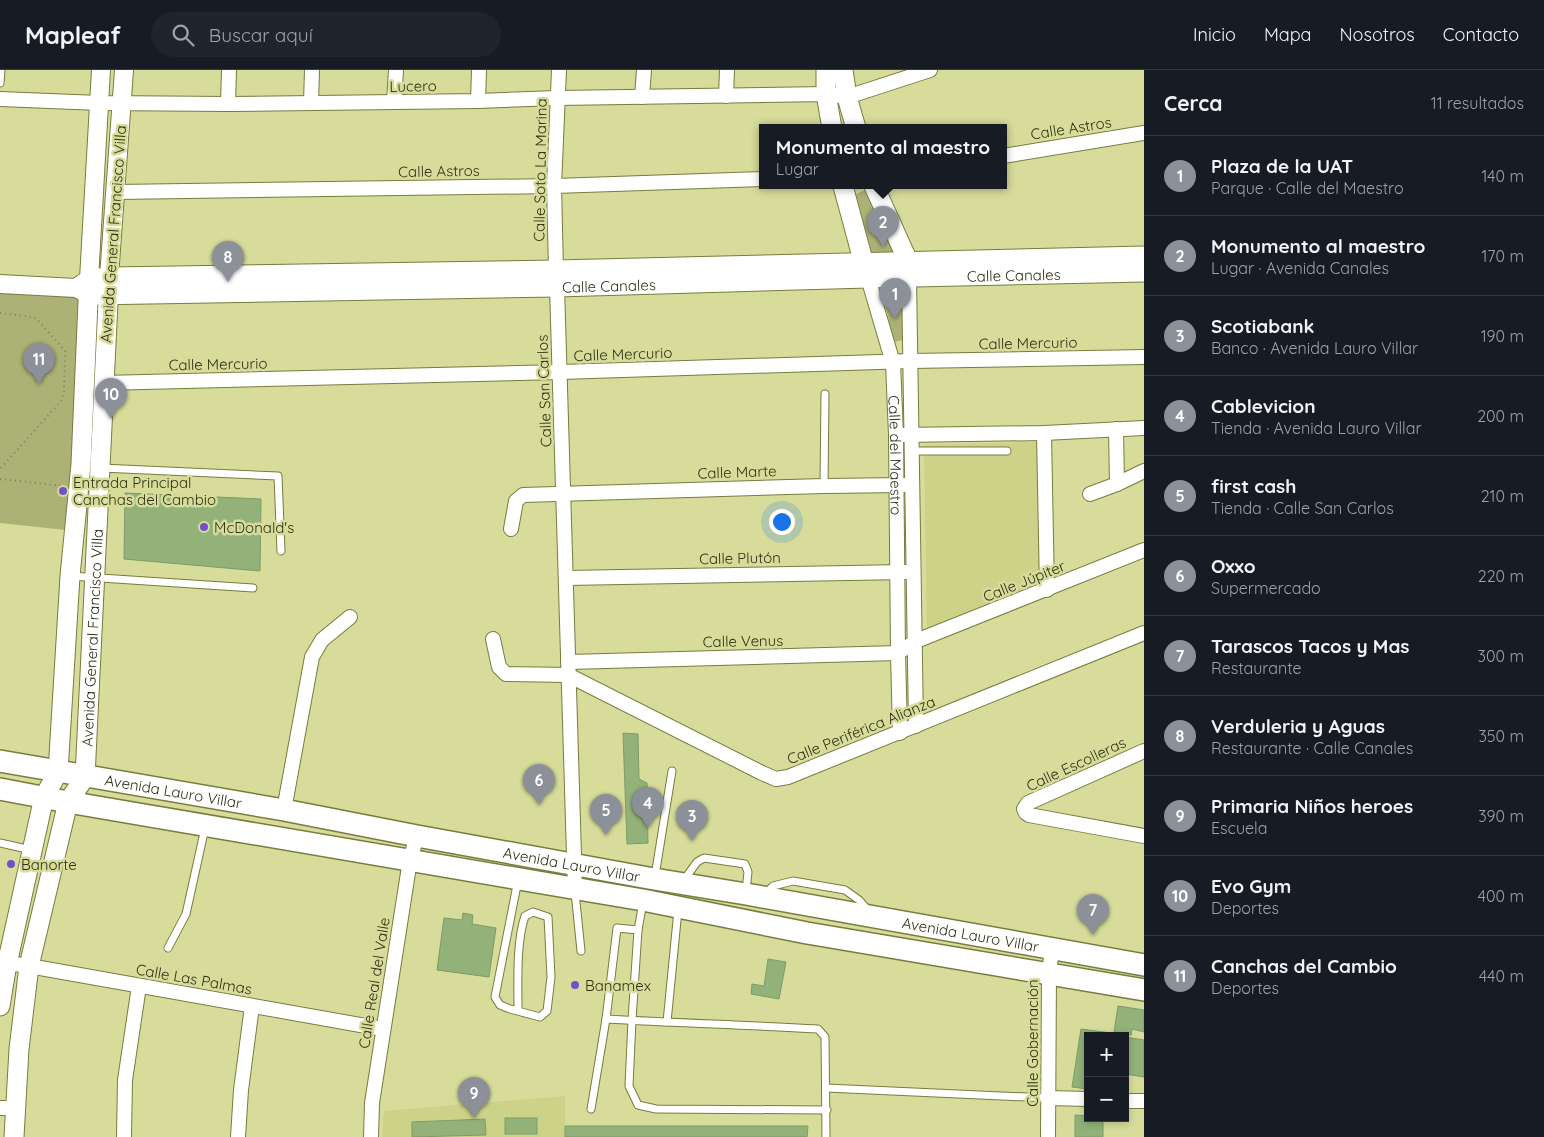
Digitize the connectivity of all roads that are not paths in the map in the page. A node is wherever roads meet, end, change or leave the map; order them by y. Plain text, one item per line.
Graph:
1 (1, 70) edge
2 (101, 70) edge
3 (124, 70) edge
4 (229, 70) edge
5 (312, 70) edge
6 (396, 70) edge
7 (479, 70) edge
8 (559, 70) edge
9 (644, 70) edge
10 (727, 70) edge
11 (826, 70) edge
12 (843, 70) edge
13 (930, 70) edge
14 (0, 83) edge
15 (826, 94) junction
16 (726, 96) junction
17 (642, 97) junction
18 (847, 97) junction
19 (557, 98) junction
20 (0, 99) edge
21 (478, 101) junction
22 (394, 102) junction
23 (99, 103) junction
24 (311, 103) junction
25 (123, 104) junction
26 (228, 104) junction
27 (831, 124) edge
28 (855, 124) edge
29 (1144, 133) edge
30 (1007, 155) edge
31 (759, 180) edge
32 (554, 186) junction
33 (844, 189) edge
34 (875, 189) edge
35 (116, 192) junction
36 (1144, 256) edge
37 (909, 269) junction
38 (866, 271) junction
39 (1144, 272) edge
40 (556, 279) junction
41 (0, 284) edge
42 (108, 286) junction
43 (85, 287) junction
44 (1144, 358) edge
45 (910, 361) junction
46 (893, 363) junction
47 (560, 372) junction
48 (103, 383) junction
49 (825, 394) dead end
50 (1144, 428) edge
51 (1116, 430) junction
52 (1044, 432) junction
53 (896, 435) junction
54 (911, 435) junction
55 (912, 451) junction
56 (1007, 452) dead end
57 (81, 464) junction
58 (99, 468) junction
59 (1144, 472) edge
60 (896, 484) junction
61 (1117, 484) junction
62 (824, 486) junction
63 (912, 486) junction
64 (563, 494) junction
65 (1090, 494) dead end
66 (511, 529) dead end
67 (1144, 550) edge
68 (281, 551) dead end
69 (897, 571) junction
70 (914, 573) junction
71 (70, 576) junction
72 (94, 577) junction
73 (566, 578) junction
74 (253, 588) dead end
75 (1047, 590) junction
76 (350, 617) dead end
77 (1144, 632) edge
78 (493, 639) dead end
79 (916, 641) junction
80 (898, 653) junction
81 (568, 668) junction
82 (916, 726) junction
83 (900, 733) junction
84 (1144, 751) edge
85 (0, 761) edge
86 (58, 772) junction
87 (672, 772) dead end
88 (85, 777) junction
89 (0, 789) edge
90 (44, 797) junction
91 (68, 802) junction
92 (284, 810) junction
93 (206, 825) junction
94 (417, 836) junction
95 (1144, 836) edge
96 (0, 843) edge
97 (32, 850) junction
98 (410, 860) junction
99 (574, 864) junction
100 (654, 879) junction
101 (518, 880) junction
102 (682, 884) junction
103 (575, 889) junction
104 (754, 895) junction
105 (643, 900) junction
106 (814, 906) junction
107 (678, 907) junction
108 (876, 918) junction
109 (638, 930) junction
110 (807, 933) junction
111 (168, 948) dead end
112 (1052, 949) junction
113 (581, 951) dead end
114 (3, 963) edge
115 (1144, 965) edge
116 (30, 966) junction
117 (1049, 974) junction
118 (138, 986) junction
119 (1144, 990) edge
120 (0, 1006) edge
121 (252, 1006) junction
122 (518, 1010) junction
123 (606, 1019) junction
124 (632, 1020) junction
125 (667, 1022) junction
126 (383, 1029) junction
127 (826, 1088) junction
128 (1048, 1098) junction
129 (1084, 1099) edge
130 (1129, 1100) edge
131 (1144, 1101) edge
132 (7, 1108) edge
133 (591, 1109) dead end
134 (826, 1110) junction
135 (14, 1137) edge
136 (124, 1137) edge
137 (238, 1137) edge
138 (371, 1137) edge
139 (826, 1137) edge
140 (1048, 1137) edge

1 - 14 lane
2 - 23 street, Avenida General Francisco Villa
3 - 25 street, Avenida General Francisco Villa
4 - 26 street
5 - 24 street
6 - 22 street
7 - 21 street
8 - 19 street, Calle Soto La Marina
9 - 17 street
10 - 16 street
11 - 15 main road
12 - 18 main road
13 - 18 street
15 - 16 street, Lucero
15 - 18 street, Lucero
15 - 27 main road
16 - 17 street, Lucero
17 - 19 street, Lucero
18 - 28 main road
19 - 21 street, Lucero
19 - 32 street, Calle Soto La Marina
20 - 23 street, Lucero
21 - 22 street, Lucero
22 - 24 street, Lucero
23 - 25 street, Lucero
23 - 43 street, Avenida General Francisco Villa
24 - 26 street, Lucero
25 - 26 street, Lucero
25 - 35 street, Avenida General Francisco Villa
29 - 30 street, Calle Astros
31 - 32 street, Calle Astros
32 - 35 street, Calle Astros
32 - 40 street, Calle Soto La Marina
33 - 38 main road, Calle del Maestro
34 - 37 main road, Calle del Maestro
35 - 42 street, Avenida General Francisco Villa
36 - 37 main road
37 - 38 main road, Calle Canales
37 - 39 main road, Calle Canales
37 - 45 street, Calle del Maestro
38 - 40 main road, Calle Canales
38 - 46 street, Calle del Maestro
40 - 42 main road, Calle Canales
40 - 47 street, Calle San Carlos
41 - 43 street, Calle Canales
42 - 43 main road, Calle Canales
42 - 48 main road, Avenida General Francisco Villa
43 - 57 main road, Avenida General Francisco Villa
44 - 45 street, Calle Mercurio
45 - 46 street, Calle Mercurio
45 - 54 street, Calle del Maestro
46 - 47 street, Calle Mercurio
46 - 53 street, Calle del Maestro
47 - 48 street, Calle Mercurio
47 - 64 street, Calle San Carlos
48 - 58 main road, Avenida General Francisco Villa
49 - 62 lane
50 - 51 street
51 - 52 street
51 - 61 street
52 - 54 street
52 - 75 street
53 - 54 street
53 - 60 street, Calle del Maestro
54 - 55 street, Calle del Maestro
55 - 56 lane
55 - 63 street, Calle del Maestro
57 - 58 lane
57 - 71 main road, Avenida General Francisco Villa
58 - 68 lane
58 - 72 main road, Avenida General Francisco Villa
59 - 61 street
60 - 62 street, Calle Marte
60 - 63 street, Calle Marte
60 - 69 street, Calle del Maestro
61 - 65 street
62 - 64 street, Calle Marte
63 - 70 street, Calle del Maestro
64 - 66 street
64 - 73 street, Calle San Carlos
67 - 75 street, Calle Júpiter
69 - 70 street, Calle Plutón
69 - 73 street, Calle Plutón
69 - 80 street, Calle del Maestro
70 - 79 street, Calle del Maestro
71 - 72 lane
71 - 86 main road, Avenida General Francisco Villa
72 - 74 lane
72 - 88 main road, Avenida General Francisco Villa
73 - 81 street, Calle San Carlos
75 - 79 street, Calle Júpiter
76 - 92 street
77 - 82 street, Calle Periférica Alianza
78 - 81 street
79 - 80 street
79 - 82 street, Calle del Maestro
80 - 81 street, Calle Venus
80 - 83 street, Calle del Maestro
81 - 83 street, Calle Periférica Alianza
81 - 99 street, Calle San Carlos
82 - 83 street, Calle Periférica Alianza
84 - 95 street, Calle Escolleras
85 - 86 main road, Avenida Lauro Villar
86 - 88 main road, Avenida Lauro Villar
86 - 90 main road, Avenida General Francisco Villa
87 - 100 lane
88 - 91 main road
88 - 92 main road, Avenida Lauro Villar
89 - 90 main road, Avenida Lauro Villar
90 - 91 main road, Avenida Lauro Villar
90 - 97 main road, Avenida General Francisco Villa
91 - 93 main road, Avenida Lauro Villar
91 - 116 main road
92 - 94 main road, Avenida Lauro Villar
93 - 98 main road, Avenida Lauro Villar
93 - 111 lane
94 - 98 street, Calle Real del Valle
94 - 99 main road, Avenida Lauro Villar
96 - 97 lane
97 - 114 main road, Avenida General Francisco Villa
98 - 101 main road, Avenida Lauro Villar
98 - 126 street, Calle Real del Valle
99 - 100 main road, Avenida Lauro Villar
99 - 103 street, Calle San Carlos
100 - 102 main road, Avenida Lauro Villar
101 - 103 main road, Avenida Lauro Villar
101 - 122 lane
102 - 104 main road, Avenida Lauro Villar
102 - 104 lane
103 - 105 main road, Avenida Lauro Villar
103 - 113 lane
104 - 106 main road, Avenida Lauro Villar
104 - 108 lane
105 - 107 main road, Avenida Lauro Villar
105 - 109 lane
106 - 108 main road, Avenida Lauro Villar
106 - 110 main road
107 - 110 main road, Avenida Lauro Villar
107 - 125 lane
108 - 112 main road, Avenida Lauro Villar
109 - 123 lane
109 - 124 lane
110 - 117 main road, Avenida Lauro Villar
112 - 115 main road, Avenida Lauro Villar
112 - 117 street, Calle Gobernación
114 - 116 street, Calle Las Palmas
114 - 120 main road, Avenida General Francisco Villa
116 - 118 street, Calle Las Palmas
116 - 132 main road
117 - 119 main road, Avenida Lauro Villar
117 - 128 street, Calle Gobernación
118 - 121 street, Calle Las Palmas
118 - 136 street
121 - 126 street, Calle Las Palmas
121 - 137 street
122 - 122 lane
123 - 124 lane
123 - 133 lane
124 - 125 lane
124 - 134 lane
125 - 127 lane
126 - 138 street, Calle Real del Valle
127 - 128 lane
127 - 134 lane
128 - 129 street
128 - 140 street, Calle Gobernación
130 - 131 street
132 - 135 main road
134 - 139 lane

